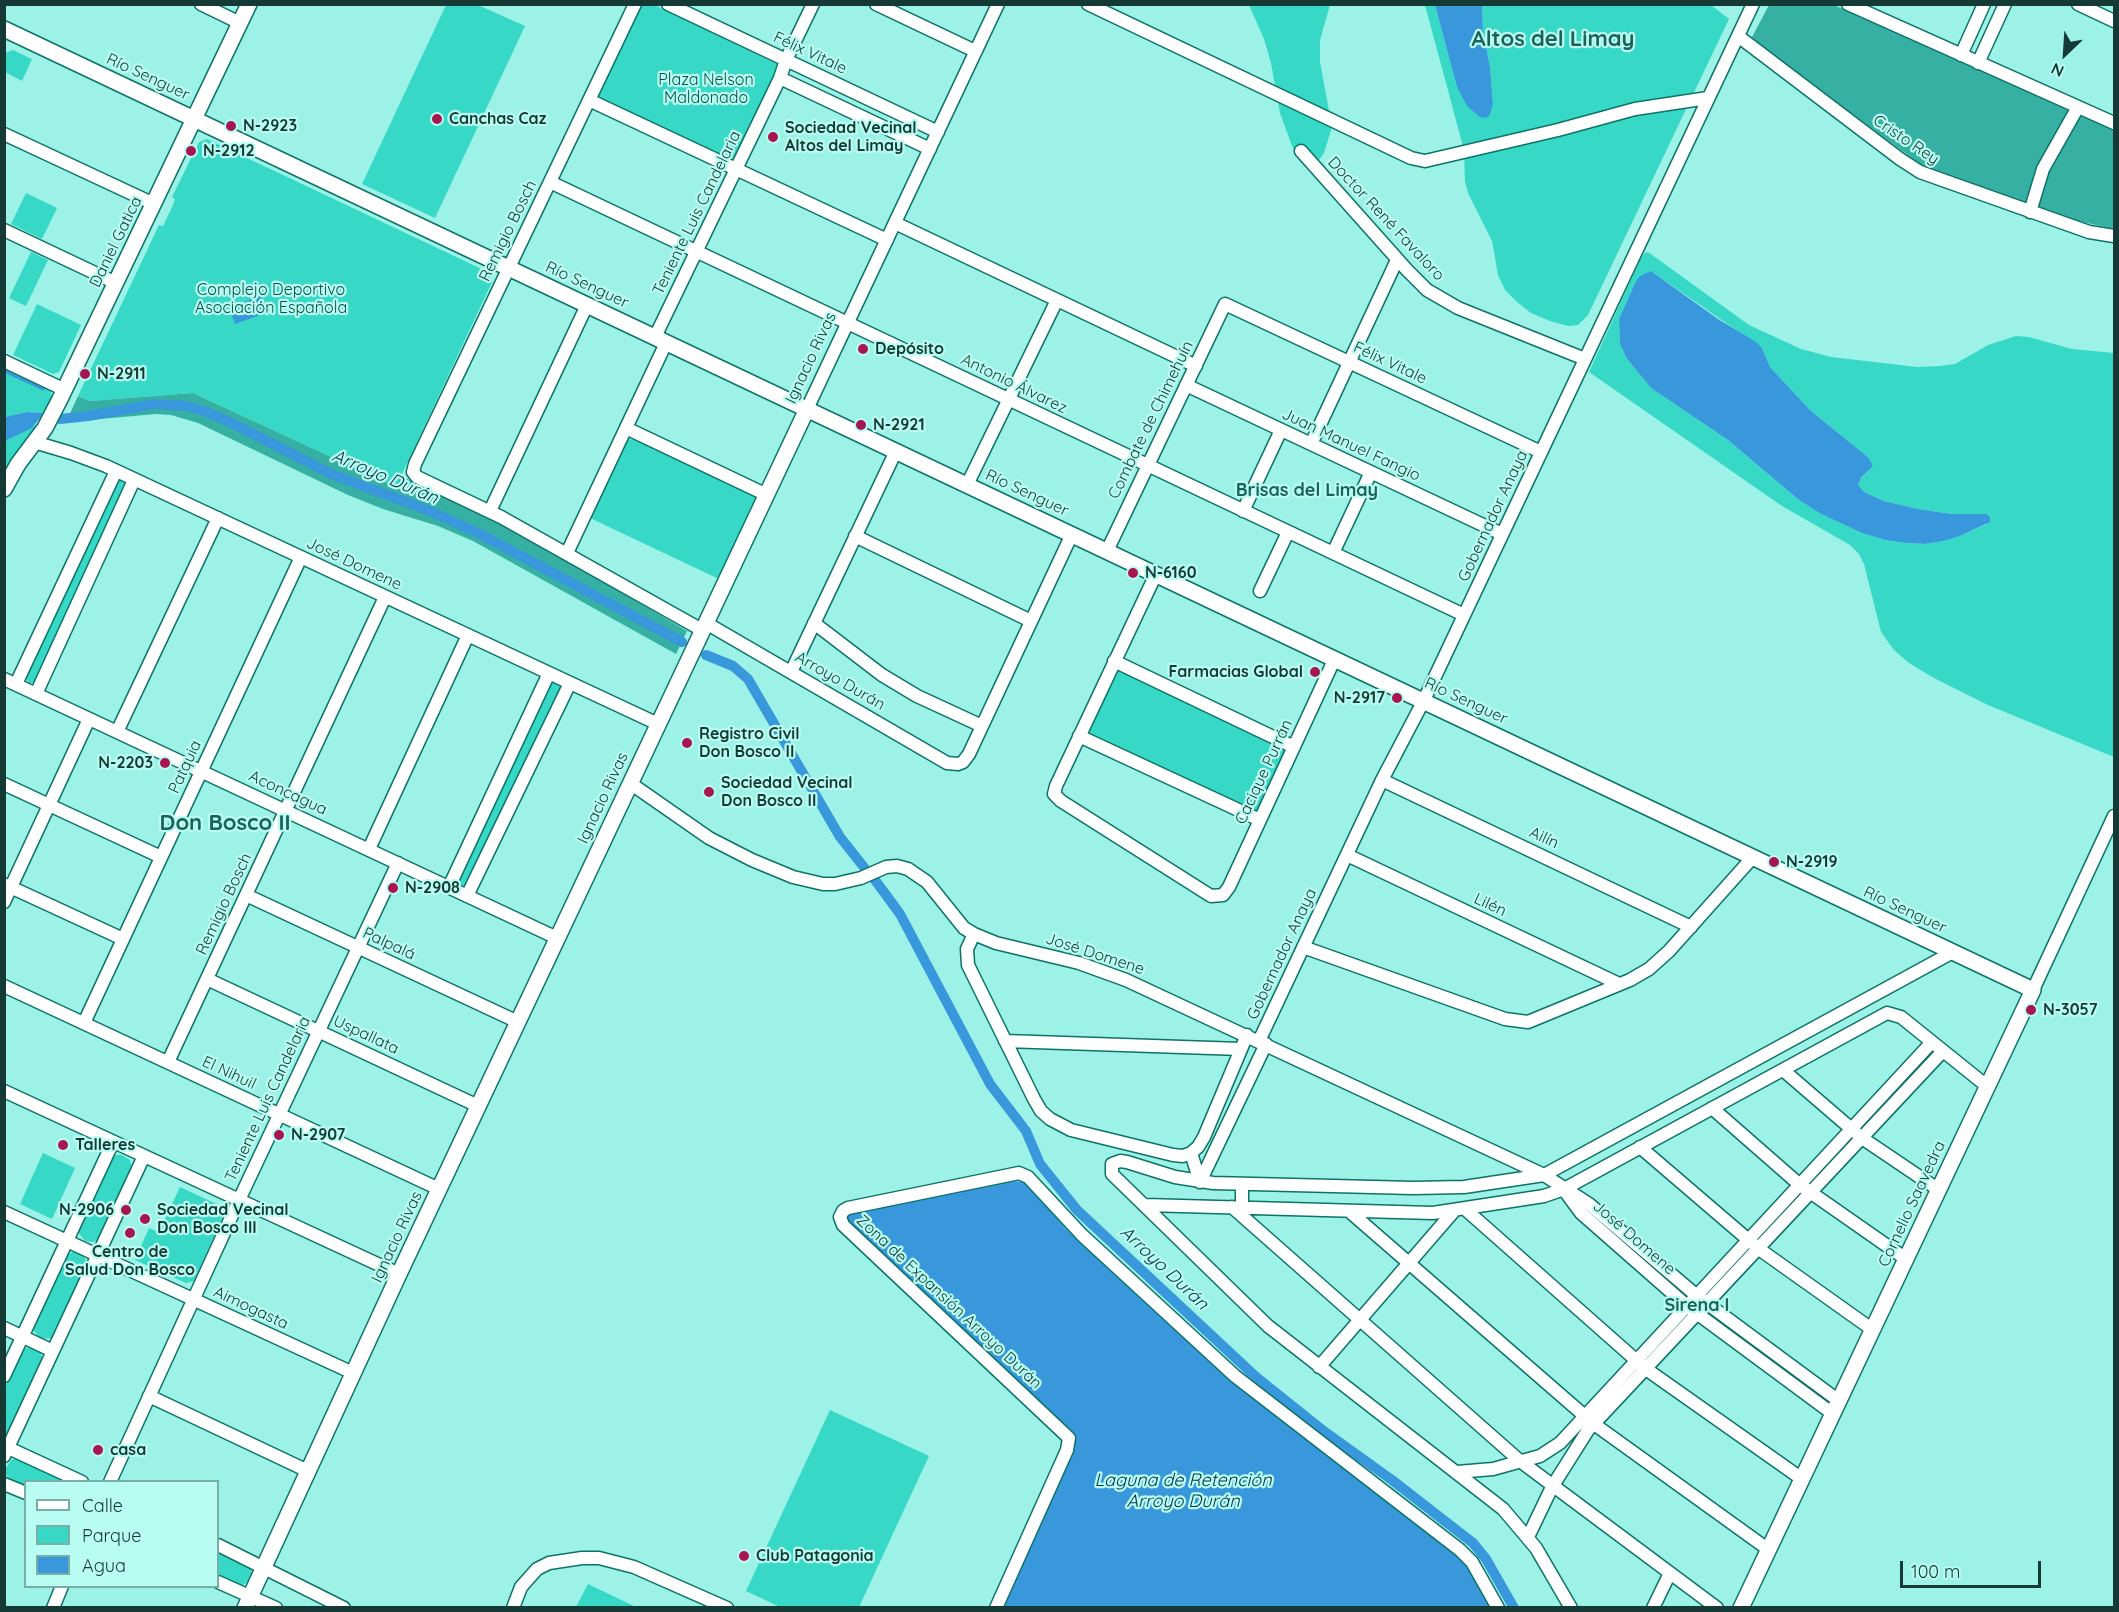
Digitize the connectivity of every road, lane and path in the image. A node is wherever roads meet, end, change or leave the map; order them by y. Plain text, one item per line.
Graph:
1 (201, 4) edge
2 (249, 4) edge
3 (635, 4) edge
4 (668, 4) edge
5 (813, 4) edge
6 (876, 4) edge
7 (998, 4) edge
8 (1088, 4) edge
9 (1753, 4) edge
10 (1848, 4) edge
11 (1984, 4) edge
12 (2005, 4) edge
13 (2078, 4) edge
14 (2115, 21) edge
15 (240, 23) junction
16 (4, 29) edge
17 (1738, 36) junction
18 (975, 51) junction
19 (1961, 55) junction
20 (786, 60) junction
21 (1978, 63) junction
22 (780, 78) junction
23 (1708, 98) junction
24 (589, 100) junction
25 (2078, 107) junction
26 (195, 119) junction
27 (2115, 123) edge
28 (938, 132) junction
29 (4, 134) edge
30 (930, 149) junction
31 (1301, 151) dead end
32 (736, 169) junction
33 (550, 182) junction
34 (154, 204) junction
35 (2030, 212) junction
36 (895, 223) junction
37 (4, 230) edge
38 (2115, 236) edge
39 (887, 240) junction
40 (697, 251) junction
41 (1397, 260) junction
42 (509, 268) junction
43 (116, 283) junction
44 (1057, 300) junction
45 (1225, 304) joint
46 (587, 305) junction
47 (848, 322) junction
48 (661, 340) junction
49 (1585, 359) junction
50 (4, 361) edge
51 (1349, 362) junction
52 (1196, 366) junction
53 (1186, 385) junction
54 (65, 390) junction
55 (1009, 399) junction
56 (807, 409) junction
57 (626, 428) junction
58 (1281, 430) junction
59 (34, 442) junction
60 (1311, 444) junction
61 (896, 451) junction
62 (1541, 452) junction
63 (1148, 466) junction
64 (116, 471) junction
65 (413, 472) joint
66 (1371, 472) junction
67 (134, 480) junction
68 (967, 485) junction
69 (4, 489) edge
70 (767, 495) junction
71 (490, 511) junction
72 (1243, 511) junction
73 (218, 518) junction
74 (1288, 532) junction
75 (1072, 534) junction
76 (1502, 534) junction
77 (855, 536) junction
78 (1107, 551) junction
79 (1333, 553) junction
80 (567, 554) junction
81 (301, 557) junction
82 (1156, 574) junction
83 (1260, 591) dead end
84 (385, 597) junction
85 (1464, 615) junction
86 (1031, 621) junction
87 (814, 623) junction
88 (704, 626) junction
89 (468, 636) junction
90 (1335, 658) junction
91 (1114, 661) junction
92 (790, 672) junction
93 (549, 673) junction
94 (10, 682) edge
95 (570, 683) junction
96 (36, 694) junction
97 (1424, 700) junction
98 (89, 719) junction
99 (658, 724) junction
100 (982, 726) junction
101 (117, 732) junction
102 (1079, 736) junction
103 (1294, 747) junction
104 (201, 771) junction
105 (1382, 780) junction
106 (630, 783) junction
107 (4, 784) edge
108 (49, 805) junction
109 (285, 810) junction
110 (2115, 816) edge
111 (1260, 820) junction
112 (369, 849) junction
113 (1347, 855) junction
114 (161, 857) junction
115 (1753, 857) junction
116 (398, 863) junction
117 (8, 886) edge
118 (449, 887) junction
119 (246, 895) junction
120 (467, 896) junction
121 (4, 902) edge
122 (1691, 927) junction
123 (974, 934) junction
124 (557, 938) junction
125 (123, 939) junction
126 (358, 947) junction
127 (1303, 947) junction
128 (1953, 952) junction
129 (207, 979) junction
130 (1620, 984) junction
131 (4, 986) edge
132 (2033, 990) junction
133 (518, 1022) junction
134 (84, 1023) junction
135 (319, 1031) junction
136 (1247, 1035) junction
137 (1005, 1041) junction
138 (1262, 1042) junction
139 (1932, 1042) junction
140 (1241, 1049) junction
141 (1943, 1051) junction
142 (168, 1062) junction
143 (1783, 1070) junction
144 (1988, 1087) junction
145 (4, 1092) edge
146 (478, 1106) junction
147 (1712, 1108) junction
148 (279, 1114) junction
149 (1851, 1129) junction
150 (1862, 1138) junction
151 (113, 1142) junction
152 (1640, 1147) junction
153 (1191, 1153) junction
154 (144, 1156) junction
155 (1544, 1175) junction
156 (1200, 1182) junction
157 (1242, 1184) junction
158 (1800, 1185) junction
159 (439, 1189) junction
160 (1564, 1189) junction
161 (1939, 1190) junction
162 (1811, 1193) junction
163 (239, 1200) junction
164 (1145, 1205) junction
165 (1237, 1207) junction
166 (1459, 1210) junction
167 (1349, 1211) junction
168 (4, 1212) edge
169 (67, 1241) junction
170 (1748, 1241) junction
171 (1759, 1249) junction
172 (98, 1255) junction
173 (1906, 1259) junction
174 (1409, 1263) junction
175 (399, 1274) junction
176 (1697, 1296) junction
177 (194, 1299) junction
178 (1707, 1305) junction
179 (1687, 1306) junction
180 (1698, 1315) junction
181 (1360, 1320) junction
182 (4, 1328) edge
183 (1873, 1330) junction
184 (22, 1337) junction
185 (53, 1351) junction
186 (1641, 1365) junction
187 (1319, 1367) junction
188 (353, 1373) junction
189 (4, 1376) edge
190 (149, 1396) junction
191 (1836, 1408) junction
192 (1589, 1420) junction
193 (6, 1450) edge
194 (1520, 1461) junction
195 (308, 1471) junction
196 (1457, 1472) junction
197 (1802, 1479) junction
198 (77, 1480) edge
199 (111, 1480) edge
200 (4, 1484) edge
201 (1552, 1487) junction
202 (24, 1492) edge
203 (1528, 1538) junction
204 (219, 1545) edge
205 (1769, 1550) junction
206 (264, 1566) junction
207 (1670, 1573) junction
208 (219, 1583) edge
209 (62, 1588) edge
210 (248, 1602) edge
211 (52, 1608) edge
212 (276, 1608) edge
213 (344, 1608) edge
214 (513, 1608) edge
215 (728, 1608) edge
216 (996, 1608) edge
217 (1498, 1608) edge
218 (1571, 1608) edge
219 (1653, 1608) edge
220 (1717, 1608) edge
221 (1742, 1608) edge

1 - 15 street
2 - 15 main road, Daniel Gatica
3 - 24 street, Remigio Bosch
4 - 20 street, Félix Vitale
5 - 20 street, Teniente Luis Candelaria
6 - 18 street
7 - 18 street, Ignacio Rivas
8 - 23 street
9 - 17 street, Gobernador Anaya
10 - 19 street
11 - 19 street
12 - 21 street
13 - 14 street
15 - 26 main road, Daniel Gatica
16 - 26 main road, Río Senguer
17 - 23 street, Gobernador Anaya
17 - 35 street, Cristo Rey
18 - 28 street, Ignacio Rivas
19 - 21 street
20 - 22 street, Teniente Luis Candelaria
20 - 28 street, Félix Vitale
21 - 25 street
22 - 30 street
22 - 32 street, Teniente Luis Candelaria
23 - 49 street, Gobernador Anaya
24 - 32 street
24 - 33 street, Remigio Bosch
25 - 27 street
25 - 35 street
26 - 34 main road, Daniel Gatica
26 - 42 main road, Río Senguer
28 - 30 street, Ignacio Rivas
29 - 34 street
30 - 36 street, Ignacio Rivas
31 - 41 street, Doctor René Favaloro
32 - 39 street
32 - 40 street, Teniente Luis Candelaria
33 - 40 street, Antonio Álvarez
33 - 42 street, Remigio Bosch
34 - 43 main road, Daniel Gatica
35 - 38 street, Cristo Rey
36 - 39 street, Ignacio Rivas
36 - 44 street
37 - 43 street
39 - 47 street, Ignacio Rivas
40 - 47 street, Antonio Álvarez
40 - 48 street, Teniente Luis Candelaria
41 - 49 street, Doctor René Favaloro
41 - 51 street
42 - 46 main road, Río Senguer
42 - 65 street, Remigio Bosch
43 - 54 main road, Daniel Gatica
44 - 52 street
44 - 55 street
45 - 51 street, Félix Vitale
45 - 52 street, Combate de Chimehuín
46 - 48 main road, Río Senguer
46 - 71 street
47 - 55 street, Antonio Álvarez
47 - 56 street, Ignacio Rivas
48 - 56 main road, Río Senguer
48 - 57 street, Teniente Luis Candelaria
49 - 62 street, Gobernador Anaya
50 - 54 street
51 - 60 street
51 - 62 street, Félix Vitale
52 - 53 street, Combate de Chimehuín
53 - 58 street, Juan Manuel Fangio
53 - 63 street, Combate de Chimehuín
54 - 59 main road, Daniel Gatica
55 - 63 street, Antonio Álvarez
55 - 68 street
56 - 61 main road, Río Senguer
56 - 70 main road, Ignacio Rivas
57 - 70 street
57 - 80 street, Teniente Luis Candelaria
58 - 60 street, Juan Manuel Fangio
58 - 72 street
59 - 64 street, José Domene
59 - 69 main road, Daniel Gatica
60 - 66 street, Juan Manuel Fangio
61 - 68 main road, Río Senguer
61 - 77 street
62 - 76 street, Gobernador Anaya
63 - 72 street, Antonio Álvarez
63 - 78 street, Combate de Chimehuín
64 - 67 street, José Domene
64 - 94 street
65 - 71 street, Arroyo Durán
66 - 76 street, Juan Manuel Fangio
66 - 79 street
67 - 73 street, José Domene
67 - 96 street
68 - 75 main road, Río Senguer
70 - 88 main road, Ignacio Rivas
71 - 80 street, Arroyo Durán
72 - 74 street, Antonio Álvarez
73 - 81 street, José Domene
73 - 101 street
74 - 79 street, Antonio Álvarez
74 - 83 street
75 - 78 main road, Río Senguer
75 - 86 street
76 - 85 street, Gobernador Anaya
77 - 86 street
77 - 87 street
78 - 82 main road, Río Senguer
79 - 85 street, Antonio Álvarez
80 - 88 street, Arroyo Durán
81 - 84 street, José Domene
81 - 104 street, Patquia
82 - 90 main road, Río Senguer
82 - 91 street
84 - 89 street, José Domene
84 - 109 street, Remigio Bosch
85 - 97 street, Gobernador Anaya
86 - 100 street
87 - 92 street
87 - 100 street
88 - 92 street, Arroyo Durán
88 - 99 main road, Ignacio Rivas
89 - 93 street, José Domene
89 - 112 street
90 - 97 main road, Río Senguer
90 - 103 street, Cacique Purrán
91 - 102 street
91 - 103 street
92 - 100 street, Arroyo Durán
93 - 95 street, José Domene
93 - 118 street
94 - 96 street, Aconcagua
95 - 99 street, José Domene
95 - 120 street
96 - 98 street, Aconcagua
97 - 105 street, Gobernador Anaya
97 - 115 main road, Río Senguer
98 - 101 street, Aconcagua
98 - 108 street
99 - 106 main road, Ignacio Rivas
101 - 104 street, Aconcagua
102 - 111 street
102 - 111 street, Cacique Purrán
103 - 111 street, Cacique Purrán
104 - 109 street, Aconcagua
104 - 114 street, Patquia
105 - 113 street, Gobernador Anaya
105 - 122 street, Ailín
106 - 123 street, José Domene
106 - 124 main road, Ignacio Rivas
107 - 108 street
108 - 114 street
108 - 117 street
109 - 112 street, Aconcagua
109 - 119 street, Remigio Bosch
110 - 132 street, Cornelio Saavedra
112 - 116 street, Aconcagua
113 - 127 street, Gobernador Anaya
113 - 130 street, Lilén
114 - 125 street, Patquia
115 - 122 street
115 - 128 main road, Río Senguer
116 - 118 street, Aconcagua
116 - 126 street, Teniente Luis Candelaria
117 - 121 street
117 - 125 street
118 - 120 street, Aconcagua
119 - 126 street, Palpalá
119 - 129 street, Remigio Bosch
120 - 124 street, Aconcagua
122 - 130 street
123 - 136 street, José Domene
123 - 137 street
124 - 133 main road, Ignacio Rivas
125 - 134 street, Patquia
126 - 133 street, Palpalá
126 - 135 street, Teniente Luis Candelaria
127 - 130 street
127 - 138 street, Gobernador Anaya
128 - 132 main road, Río Senguer
128 - 155 street
129 - 135 street, Uspallata
129 - 142 street, Remigio Bosch
131 - 134 street, El Nihuil
132 - 144 main road, Cornelio Saavedra
133 - 146 main road, Ignacio Rivas
134 - 142 street, El Nihuil
135 - 146 street, Uspallata
135 - 148 street, Teniente Luis Candelaria
136 - 138 street, José Domene
136 - 140 street
137 - 140 street
137 - 153 street
138 - 155 street, José Domene
138 - 156 street, Gobernador Anaya
139 - 141 street
139 - 143 street
139 - 149 street
140 - 153 street
141 - 144 street
141 - 150 street
142 - 148 street, El Nihuil
143 - 147 street
143 - 149 street
144 - 161 main road, Cornelio Saavedra
145 - 151 street
146 - 159 main road, Ignacio Rivas
147 - 152 street
147 - 158 street
148 - 159 street, El Nihuil
148 - 163 street, Teniente Luis Candelaria
149 - 150 street
149 - 158 street
150 - 161 street
150 - 162 street
151 - 154 street
151 - 169 street
152 - 160 street
152 - 170 street
153 - 156 street
154 - 163 street
154 - 172 street
155 - 157 street
155 - 160 street, José Domene
156 - 157 street
156 - 164 street
157 - 165 street
158 - 162 street
158 - 170 street
159 - 175 main road, Ignacio Rivas
160 - 166 street
160 - 176 street, José Domene
160 - 179 street, José Domene
161 - 173 main road, Cornelio Saavedra
162 - 171 street
162 - 173 street
163 - 175 street
163 - 177 street, Teniente Luis Candelaria
164 - 165 street
164 - 187 street
165 - 167 street
165 - 181 street
166 - 167 street
166 - 174 street
166 - 186 street
167 - 174 street
168 - 169 street, Aimogasta
169 - 172 street, Aimogasta
169 - 184 street
170 - 171 street
170 - 176 street
171 - 178 street
171 - 183 street
172 - 177 street, Aimogasta
172 - 185 street
173 - 183 main road, Cornelio Saavedra
174 - 181 street
174 - 192 street
175 - 188 main road, Ignacio Rivas
176 - 178 street, José Domene
176 - 179 street
177 - 188 street, Aimogasta
177 - 190 street, Teniente Luis Candelaria
178 - 180 street
178 - 191 street, José Domene
179 - 180 street, José Domene
179 - 186 street
180 - 186 street
180 - 191 street, José Domene
181 - 187 street
181 - 194 street
182 - 184 street
183 - 191 main road, Cornelio Saavedra
184 - 185 street
184 - 189 street
185 - 193 street
186 - 192 street
186 - 197 street
187 - 196 street
188 - 195 main road, Ignacio Rivas
190 - 195 street
190 - 199 street, Teniente Luis Candelaria
191 - 197 main road, Cornelio Saavedra
192 - 194 street
192 - 201 street
192 - 205 street
193 - 198 street
194 - 196 street
194 - 201 street
195 - 206 main road, Ignacio Rivas
196 - 203 street
197 - 205 main road, Cornelio Saavedra
200 - 202 street
201 - 203 street
201 - 207 street
203 - 218 street
204 - 206 street
205 - 221 main road, Cornelio Saavedra
206 - 210 main road, Ignacio Rivas
206 - 213 street
207 - 219 street
207 - 220 street
208 - 210 street
209 - 211 street
210 - 212 street
214 - 215 street
216 - 217 street, Zona de Expansión Arroyo Durán

